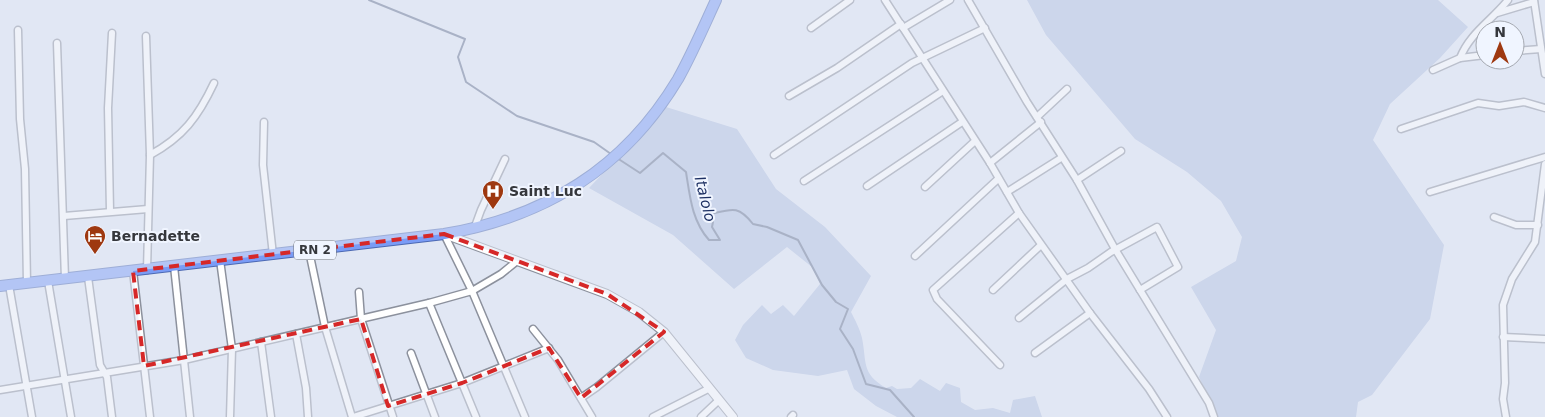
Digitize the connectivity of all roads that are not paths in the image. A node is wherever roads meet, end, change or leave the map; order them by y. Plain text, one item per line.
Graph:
1 (716, 0) edge
2 (850, 0) edge
3 (885, 0) edge
4 (950, 0) edge
5 (968, 0) edge
6 (1508, 0) edge
7 (1534, 1) edge
8 (1497, 13) junction
9 (902, 26) junction
10 (811, 28) dead end
11 (985, 28) junction
12 (18, 30) dead end
13 (112, 33) dead end
14 (146, 36) dead end
15 (1543, 39) edge
16 (57, 43) dead end
17 (1541, 48) junction
18 (1525, 50) edge
19 (1475, 56) edge
20 (922, 58) junction
21 (1460, 58) junction
22 (1433, 70) dead end
23 (1545, 74) edge
24 (214, 83) dead end
25 (1068, 89) dead end
26 (943, 90) junction
27 (789, 96) dead end
28 (1545, 108) edge
29 (1039, 120) junction
30 (264, 122) dead end
31 (962, 122) junction
32 (1402, 129) dead end
33 (975, 141) junction
34 (1121, 152) dead end
35 (150, 155) junction
36 (774, 155) dead end
37 (1545, 157) edge
38 (1061, 158) junction
39 (504, 159) dead end
40 (990, 163) junction
41 (1545, 164) edge
42 (998, 179) junction
43 (1077, 180) junction
44 (804, 181) dead end
45 (866, 186) dead end
46 (925, 187) dead end
47 (1007, 192) junction
48 (1430, 192) dead end
49 (1543, 198) edge
50 (148, 209) junction
51 (110, 211) junction
52 (1019, 213) junction
53 (64, 216) junction
54 (1494, 217) dead end
55 (1538, 225) junction
56 (474, 229) junction
57 (444, 234) junction
58 (1042, 245) junction
59 (1115, 249) junction
60 (309, 251) junction
61 (273, 255) junction
62 (915, 256) dead end
63 (220, 260) junction
64 (517, 261) junction
65 (174, 266) junction
66 (147, 270) junction
67 (133, 271) junction
68 (88, 277) junction
69 (66, 279) junction
70 (1067, 279) junction
71 (48, 281) junction
72 (27, 283) junction
73 (5, 286) edge
74 (993, 290) dead end
75 (1140, 290) junction
76 (472, 291) junction
77 (359, 292) dead end
78 (429, 303) junction
79 (1090, 313) junction
80 (1019, 318) dead end
81 (361, 319) junction
82 (325, 327) junction
83 (533, 328) dead end
84 (664, 332) junction
85 (296, 334) junction
86 (1503, 337) junction
87 (1545, 339) edge
88 (261, 342) junction
89 (549, 348) junction
90 (232, 349) junction
91 (411, 352) dead end
92 (1035, 353) dead end
93 (184, 360) junction
94 (1000, 365) dead end
95 (144, 366) junction
96 (505, 367) junction
97 (104, 372) junction
98 (64, 378) junction
99 (462, 383) junction
100 (27, 385) junction
101 (708, 389) junction
102 (0, 390) edge
103 (425, 394) junction
104 (581, 398) junction
105 (719, 400) junction
106 (388, 406) junction
107 (32, 417) edge
108 (71, 417) edge
109 (112, 417) edge
110 (150, 417) edge
111 (190, 417) edge
112 (230, 417) edge
113 (270, 417) edge
114 (308, 417) edge
115 (352, 417) edge
116 (393, 417) edge
117 (434, 417) edge
118 (476, 417) edge
119 (525, 417) edge
120 (592, 417) edge
121 (654, 417) edge
122 (701, 417) edge
123 (733, 417) edge
124 (1167, 417) edge
125 (1214, 417) edge
126 (1506, 417) edge

1 - 56 highway, RN 2
2 - 10 street
3 - 9 street
4 - 9 street
5 - 11 street
6 - 8 street
7 - 8 street
7 - 15 street
8 - 21 street
9 - 20 street
9 - 27 street
11 - 20 street
11 - 29 street
12 - 72 street
13 - 51 street
14 - 35 street
15 - 17 street
16 - 53 street
17 - 18 street
17 - 23 street
19 - 21 street
20 - 26 street
20 - 36 street
21 - 22 street
24 - 35 street
25 - 29 street
26 - 31 street
26 - 44 street
28 - 32 street
29 - 38 street
29 - 40 street
30 - 61 street
31 - 33 street
31 - 45 street
33 - 40 street
33 - 46 street
34 - 43 street
35 - 50 street
37 - 48 street
38 - 43 street
38 - 47 street
39 - 56 street
40 - 42 street
41 - 49 street
42 - 47 street
42 - 62 street
43 - 59 street
47 - 52 street
49 - 55 street
50 - 51 street
50 - 66 street
51 - 53 street
52 - 58 street
52 - 94 street
53 - 69 street
54 - 55 street
55 - 86 street
56 - 57 highway, RN 2
57 - 60 highway, RN 2
57 - 64 street
57 - 76 street
58 - 70 street
58 - 74 street
59 - 70 street
59 - 75 street
59 - 75 street
60 - 61 highway, RN 2
60 - 82 street
61 - 63 highway, RN 2
63 - 65 highway, RN 2
63 - 90 street
64 - 76 street
64 - 84 street
65 - 66 highway, RN 2
65 - 93 street
66 - 67 highway, RN 2
67 - 68 highway, RN 2
67 - 95 street
68 - 69 highway, RN 2
68 - 97 street
69 - 71 highway, RN 2
70 - 79 street
70 - 80 street
71 - 72 highway, RN 2
71 - 98 street
72 - 73 highway, RN 2
73 - 100 street
75 - 125 street
76 - 78 street
76 - 96 street
77 - 81 street
78 - 81 street
78 - 99 street
79 - 92 street
79 - 124 street
81 - 82 street
81 - 106 street
82 - 85 street
82 - 115 street
83 - 89 street
84 - 101 street
84 - 104 street
85 - 88 street
85 - 114 street
86 - 87 street
86 - 126 street
88 - 90 street
88 - 113 street
89 - 96 street
89 - 104 street
90 - 93 street
90 - 112 street
91 - 103 street
93 - 95 street
93 - 111 street
95 - 97 street
95 - 110 street
96 - 99 street
96 - 119 street
97 - 98 street
97 - 109 street
98 - 100 street
98 - 108 street
99 - 103 street
99 - 118 street
100 - 102 street
100 - 107 street
101 - 105 street
101 - 121 street
103 - 106 street
103 - 117 street
104 - 120 street
105 - 122 street
105 - 123 street
106 - 115 street
106 - 116 street

